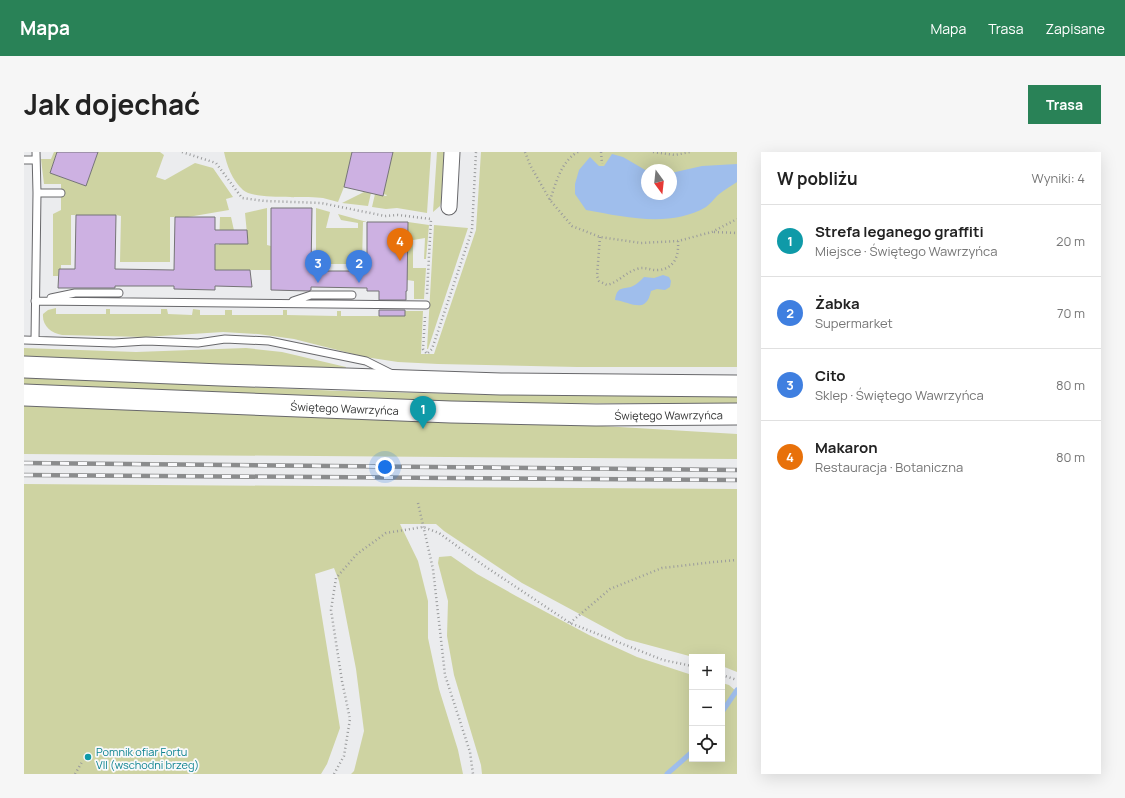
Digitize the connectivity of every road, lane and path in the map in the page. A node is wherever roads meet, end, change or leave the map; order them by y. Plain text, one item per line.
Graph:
1 (36, 152) edge
2 (182, 152) edge
3 (452, 152) edge
4 (476, 152) edge
5 (525, 152) edge
6 (578, 152) edge
7 (601, 152) edge
8 (653, 152) edge
9 (690, 152) edge
10 (24, 160) edge
11 (36, 160) junction
12 (602, 164) dead end
13 (37, 193) junction
14 (61, 193) dead end
15 (550, 200) junction
16 (449, 207) dead end
17 (737, 220) edge
18 (712, 232) junction
19 (737, 233) edge
20 (600, 237) junction
21 (678, 241) junction
22 (119, 294) dead end
23 (352, 295) dead end
24 (36, 301) junction
25 (287, 303) junction
26 (426, 305) junction
27 (24, 340) edge
28 (36, 340) junction
29 (24, 367) edge
30 (407, 381) junction
31 (737, 386) edge
32 (24, 395) edge
33 (737, 414) edge
34 (418, 503) dead end
35 (423, 526) junction
36 (737, 560) edge
37 (570, 623) junction
38 (689, 665) edge
39 (725, 676) edge
40 (737, 680) edge
41 (82, 762) dead end
42 (75, 774) edge
43 (334, 774) edge
44 (473, 774) edge

1 - 11 lane
2 - 26 path
3 - 16 street
4 - 26 path
5 - 15 path
6 - 15 path
7 - 12 path
8 - 9 path
10 - 11 lane
11 - 13 lane
13 - 14 lane
13 - 24 lane
15 - 20 path
17 - 18 path
18 - 19 path
18 - 21 path
20 - 21 path
20 - 21 path
22 - 24 lane
23 - 25 lane
24 - 25 lane
24 - 28 lane
25 - 26 lane
27 - 28 lane
28 - 30 lane
29 - 30 main road
30 - 31 main road
32 - 33 main road, Świętego Wawrzyńca
34 - 35 path
35 - 37 path
35 - 43 path
35 - 44 path
36 - 37 path
37 - 38 path
39 - 40 path
41 - 42 path

